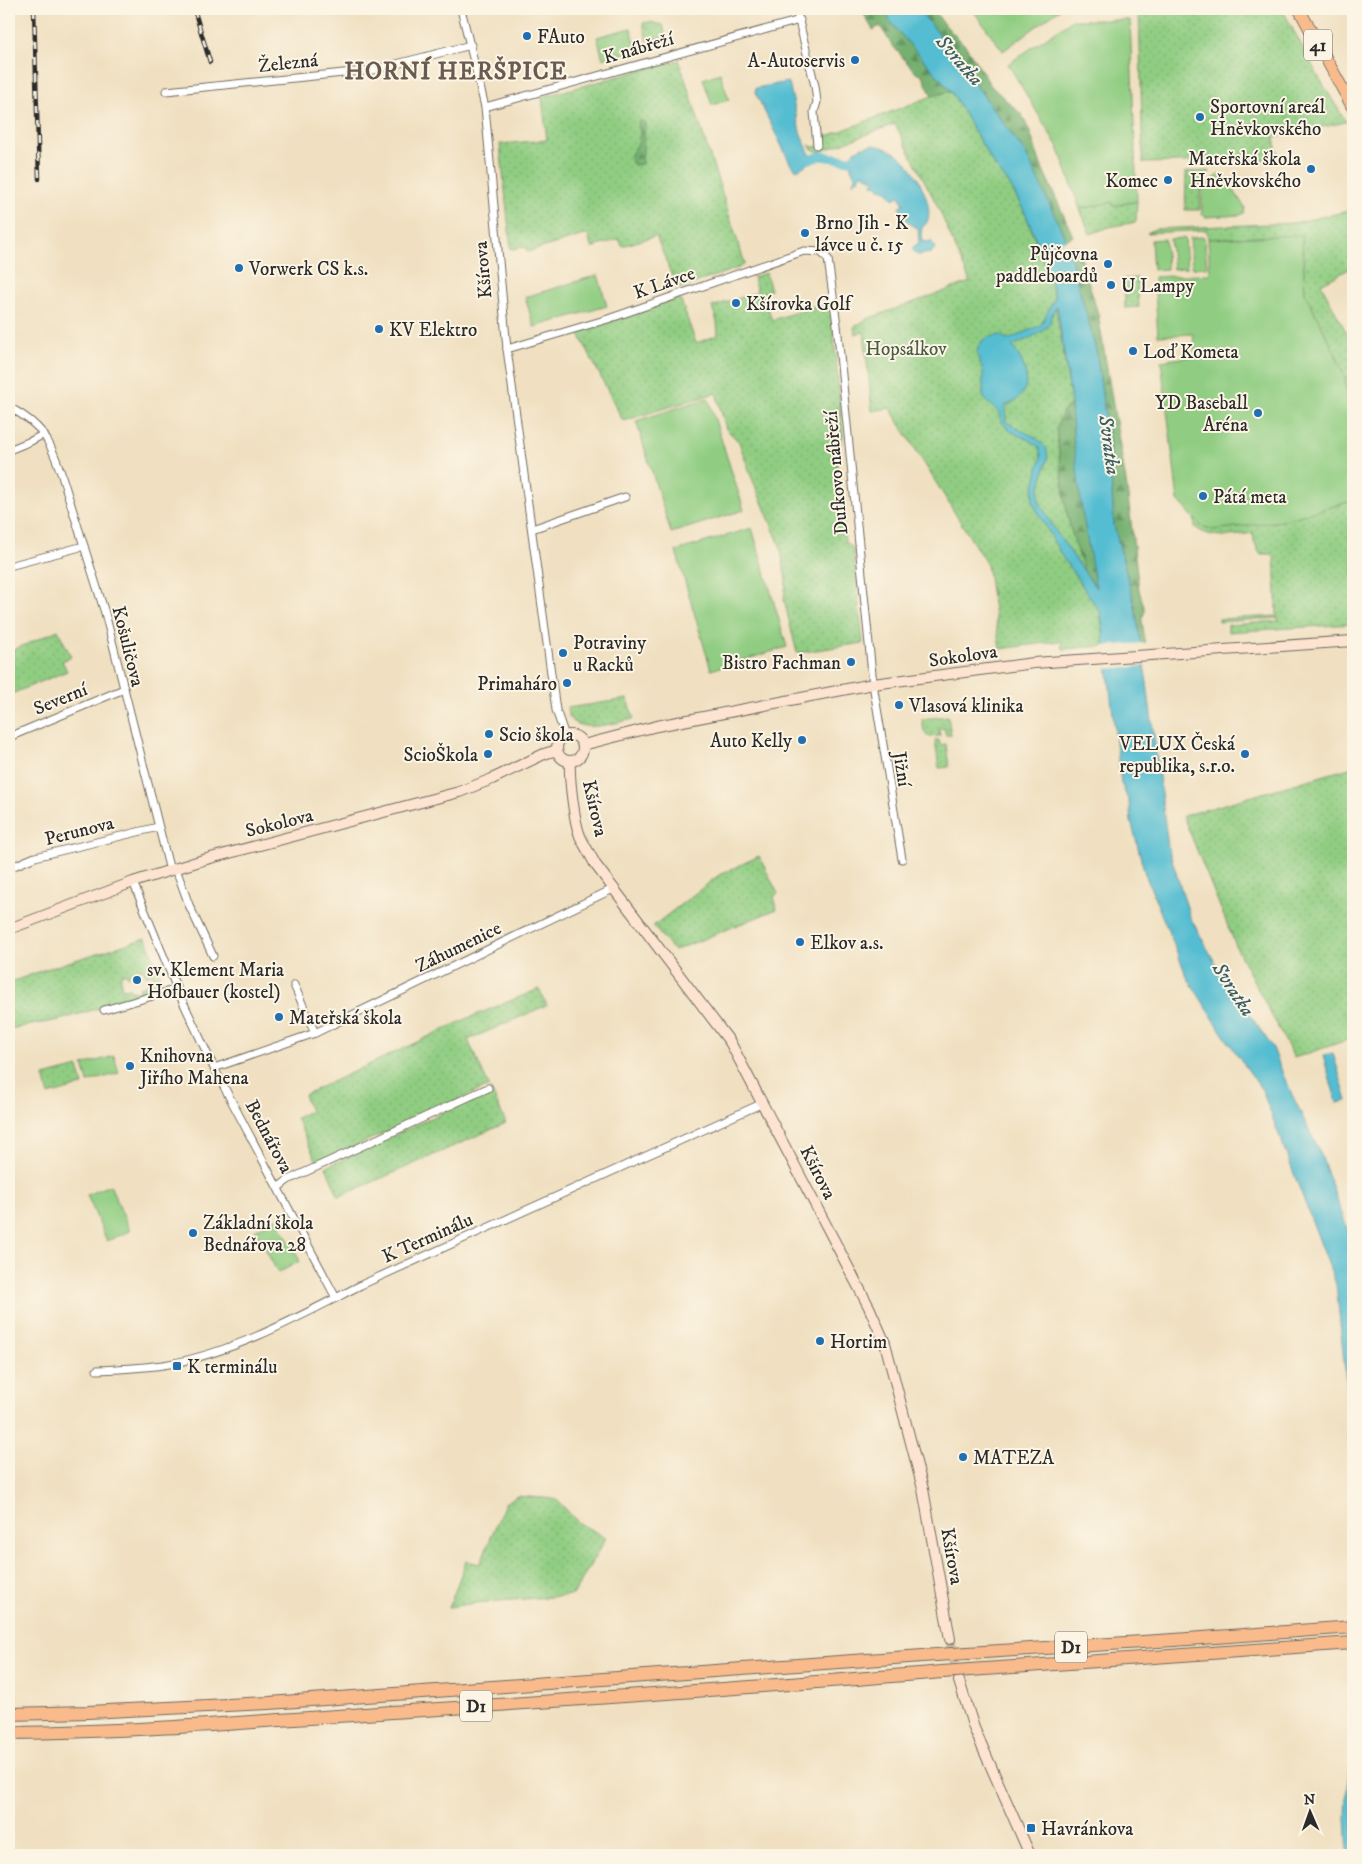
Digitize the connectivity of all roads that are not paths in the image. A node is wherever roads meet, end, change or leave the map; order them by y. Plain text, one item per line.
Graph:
1 (461, 9) edge
2 (796, 9) edge
3 (1299, 9) edge
4 (800, 20) junction
5 (471, 45) junction
6 (166, 91) dead end
7 (485, 107) junction
8 (1353, 108) edge
9 (817, 145) dead end
10 (828, 259) joint
11 (507, 349) junction
12 (9, 407) edge
13 (44, 434) junction
14 (9, 450) edge
15 (625, 497) dead end
16 (532, 529) junction
17 (84, 546) junction
18 (9, 566) edge
19 (1353, 641) edge
20 (873, 684) junction
21 (124, 690) junction
22 (565, 736) junction
23 (9, 737) edge
24 (583, 745) junction
25 (556, 750) junction
26 (570, 762) junction
27 (158, 827) junction
28 (902, 859) dead end
29 (9, 868) edge
30 (173, 870) junction
31 (134, 882) junction
32 (614, 888) junction
33 (9, 929) edge
34 (213, 956) dead end
35 (294, 985) dead end
36 (177, 989) junction
37 (104, 1010) dead end
38 (315, 1033) junction
39 (214, 1068) junction
40 (488, 1088) dead end
41 (763, 1103) junction
42 (279, 1187) junction
43 (336, 1298) junction
44 (97, 1370) dead end
45 (1353, 1627) edge
46 (950, 1640) tunnel mouth
47 (1353, 1643) edge
48 (959, 1681) tunnel mouth
49 (9, 1714) edge
50 (9, 1733) edge
51 (1030, 1855) edge

1 - 5 street, Kšírova
2 - 4 street
3 - 8 main road, 41
4 - 7 street, K nábřeží
4 - 9 street
5 - 6 street, Železná
5 - 7 street, Kšírova
7 - 11 street, Kšírova
10 - 11 street, K Lávce
10 - 20 street, Dufkovo nábřeží
11 - 16 street, Kšírova
12 - 13 street, Košuličova
13 - 14 street
13 - 17 street, Košuličova
15 - 16 street
16 - 22 street, Kšírova
17 - 18 street
17 - 21 street, Košuličova
19 - 20 street, Sokolova
20 - 24 street, Sokolova
20 - 28 street, Jižní
21 - 23 street, Severní
21 - 27 street, Košuličova
22 - 24 street
22 - 25 street
24 - 26 street
25 - 26 street
25 - 30 street, Sokolova
26 - 32 street, Kšírova
27 - 29 street, Perunova
27 - 30 street, Košuličova
30 - 31 street, Sokolova
30 - 34 street
31 - 33 street, Sokolova
31 - 36 street, Bednářova
32 - 38 street, Záhumenice
32 - 41 street, Kšírova
35 - 38 street
36 - 37 street
36 - 39 street, Bednářova
38 - 39 street, Záhumenice
39 - 42 street, Bednářova
40 - 42 street
41 - 43 street, K Terminálu
41 - 46 street, Kšírova
42 - 43 street, Bednářova
43 - 44 street, K Terminálu
45 - 49 highway, D1, bridge
47 - 50 highway, D1, bridge
48 - 51 street

